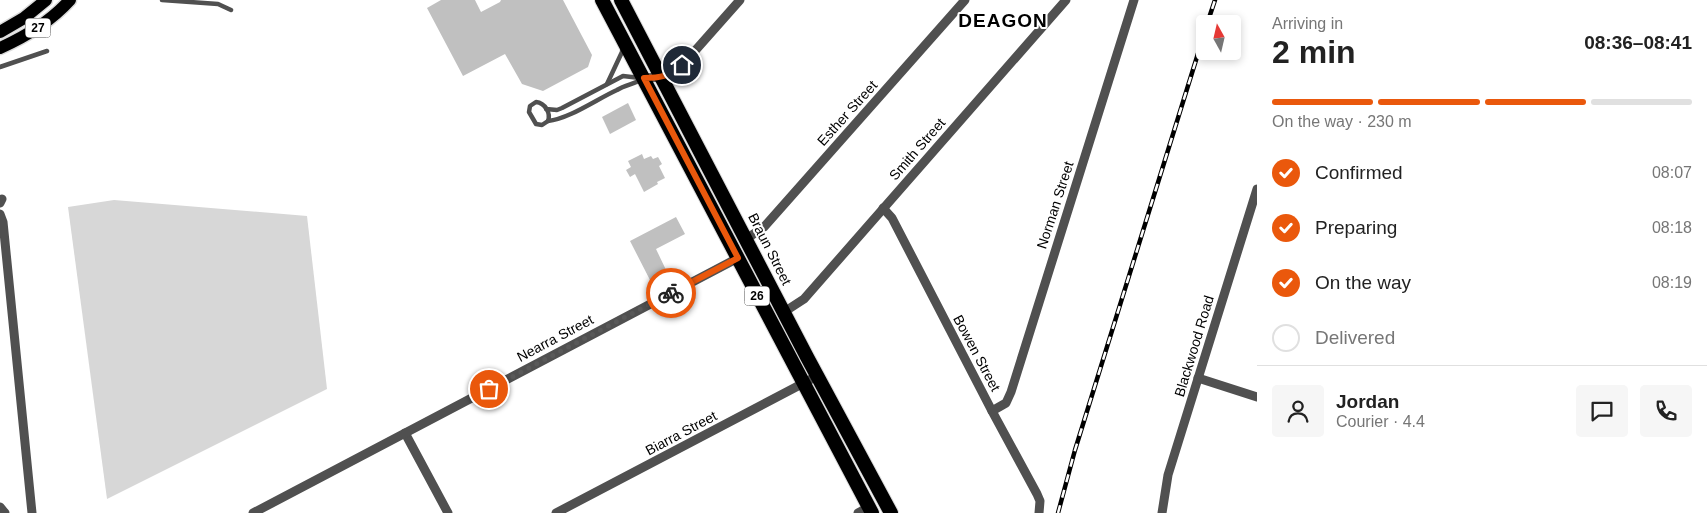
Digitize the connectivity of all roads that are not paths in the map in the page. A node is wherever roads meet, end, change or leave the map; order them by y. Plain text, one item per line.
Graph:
1 (46, 0) edge
2 (70, 0) edge
3 (162, 0) edge
4 (602, 0) edge
5 (621, 0) edge
6 (740, 0) edge
7 (965, 0) edge
8 (1066, 0) edge
9 (1134, 0) edge
10 (231, 10) dead end
11 (0, 32) edge
12 (624, 40) junction
13 (0, 48) edge
14 (47, 51) dead end
15 (0, 67) edge
16 (644, 78) junction
17 (661, 78) junction
18 (607, 84) junction
19 (546, 109) junction
20 (548, 121) junction
21 (1257, 189) edge
22 (883, 208) junction
23 (0, 214) edge
24 (746, 239) junction
25 (738, 258) junction
26 (784, 312) junction
27 (817, 376) junction
28 (1198, 378) junction
29 (803, 384) junction
30 (1257, 397) edge
31 (992, 411) junction
32 (405, 433) junction
33 (0, 507) edge
34 (866, 511) edge
35 (5, 513) edge
36 (32, 513) edge
37 (254, 513) edge
38 (448, 513) edge
39 (556, 513) edge
40 (891, 513) edge
41 (1039, 513) edge
42 (1162, 513) edge

1 - 11 main road, 27
2 - 13 main road, 27
3 - 10 lane
4 - 12 highway, 26
5 - 17 highway, Braun Street / 26
6 - 17 street
7 - 24 street, Esther Street
8 - 22 street, Smith Street
9 - 31 street, Norman Street
12 - 16 highway, 26
12 - 18 lane
14 - 15 lane
16 - 17 street
16 - 18 lane
16 - 20 lane
16 - 25 highway, 26
17 - 24 highway, Braun Street / 26
18 - 19 lane
19 - 20 lane
19 - 20 lane
21 - 28 street, Blackwood Road
22 - 26 street, Smith Street
22 - 31 street, Bowen Street
23 - 36 street
24 - 26 highway, Braun Street / 26
25 - 29 highway, 26
25 - 32 street, Nearra Street
26 - 27 highway, Braun Street / 26
27 - 29 street, Biarra Street
27 - 40 highway, Braun Street / 26
28 - 30 street
28 - 42 street, Blackwood Road
29 - 34 highway, 26
29 - 39 street, Biarra Street
31 - 41 street, Bowen Street
32 - 37 street, Nearra Street
32 - 38 street
33 - 35 street

